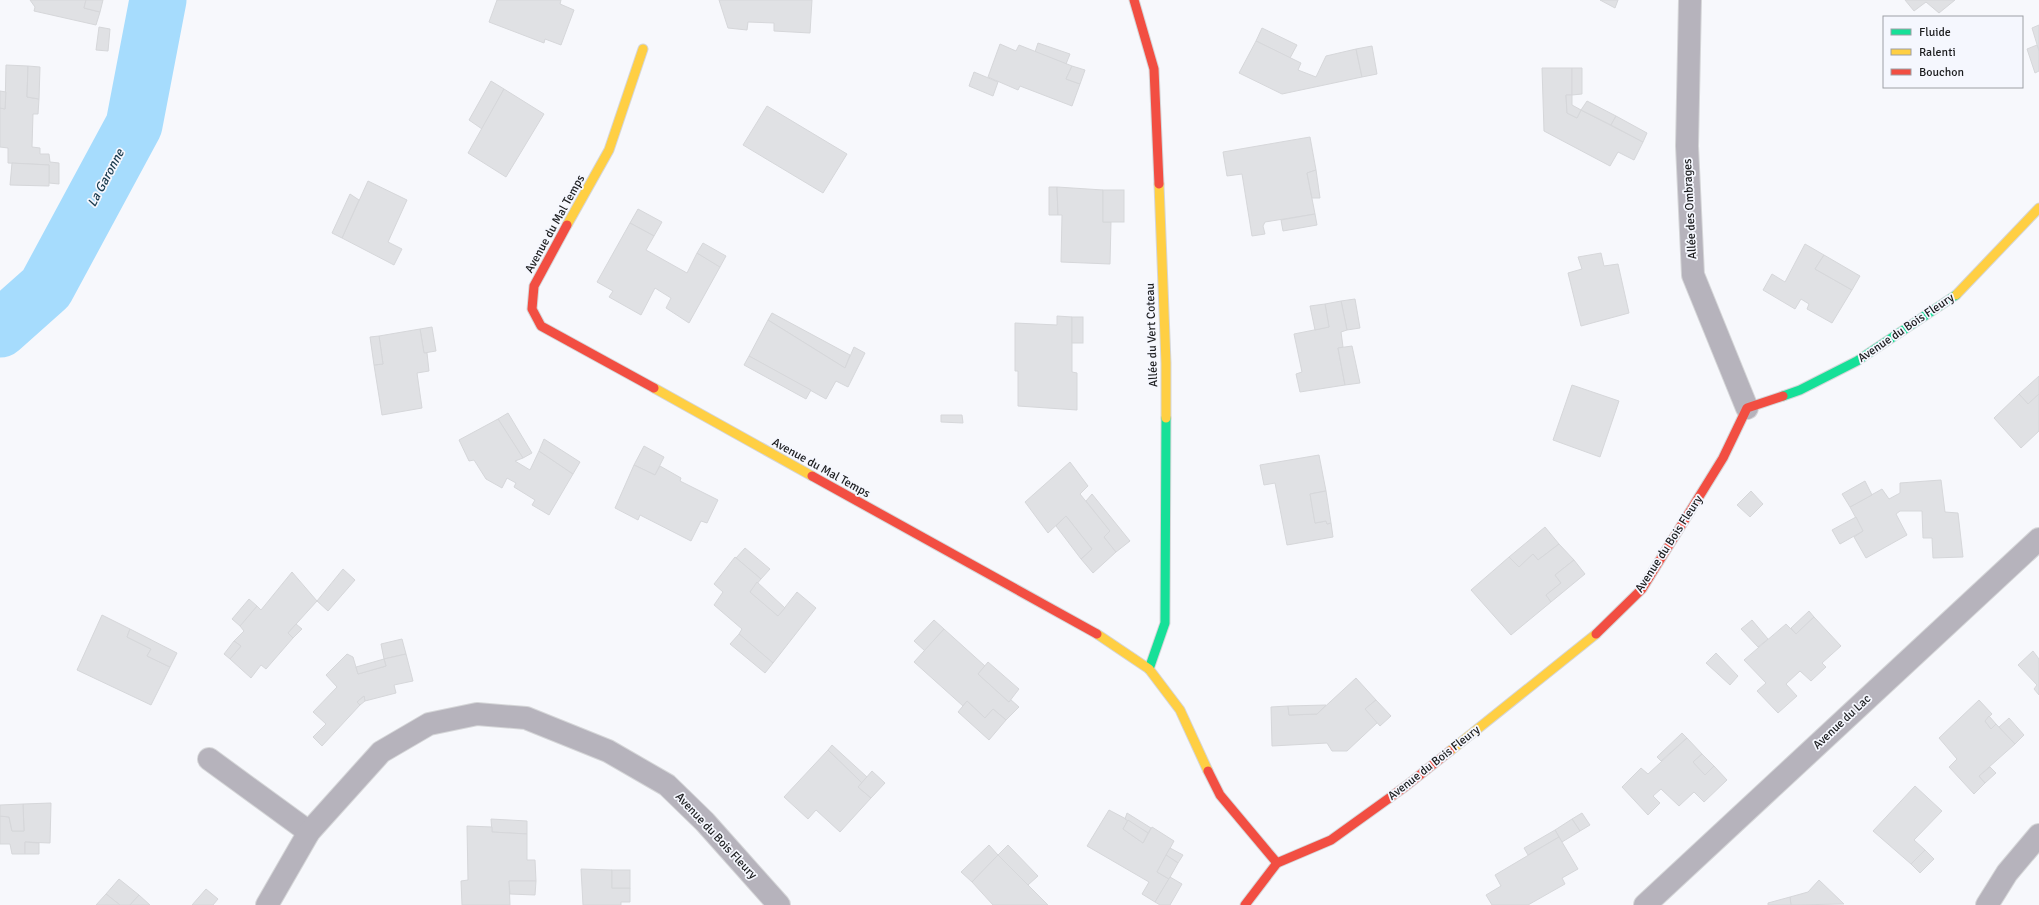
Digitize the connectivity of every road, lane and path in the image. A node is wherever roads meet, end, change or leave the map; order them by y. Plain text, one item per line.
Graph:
1 (1134, 0) edge
2 (1690, 0) edge
3 (644, 49) dead end
4 (2039, 208) edge
5 (1747, 408) junction
6 (2039, 540) edge
7 (1149, 670) junction
8 (209, 759) dead end
9 (309, 832) junction
10 (2039, 835) edge
11 (1277, 863) junction
12 (267, 905) edge
13 (779, 905) edge
14 (1245, 905) edge
15 (1645, 905) edge
16 (1987, 905) edge

1 - 7 street, Allée du Vert Coteau
2 - 5 street, Allée des Ombrages
3 - 7 street, Avenue du Mal Temps
4 - 5 street, Avenue du Bois Fleury
5 - 11 street, Avenue du Bois Fleury
6 - 15 street, Avenue du Lac
7 - 11 street, Avenue du Mal Temps
8 - 9 street
9 - 12 street, Avenue du Bois Fleury
9 - 13 street, Avenue du Bois Fleury
10 - 16 street
11 - 14 street, Avenue du Bois Fleury

